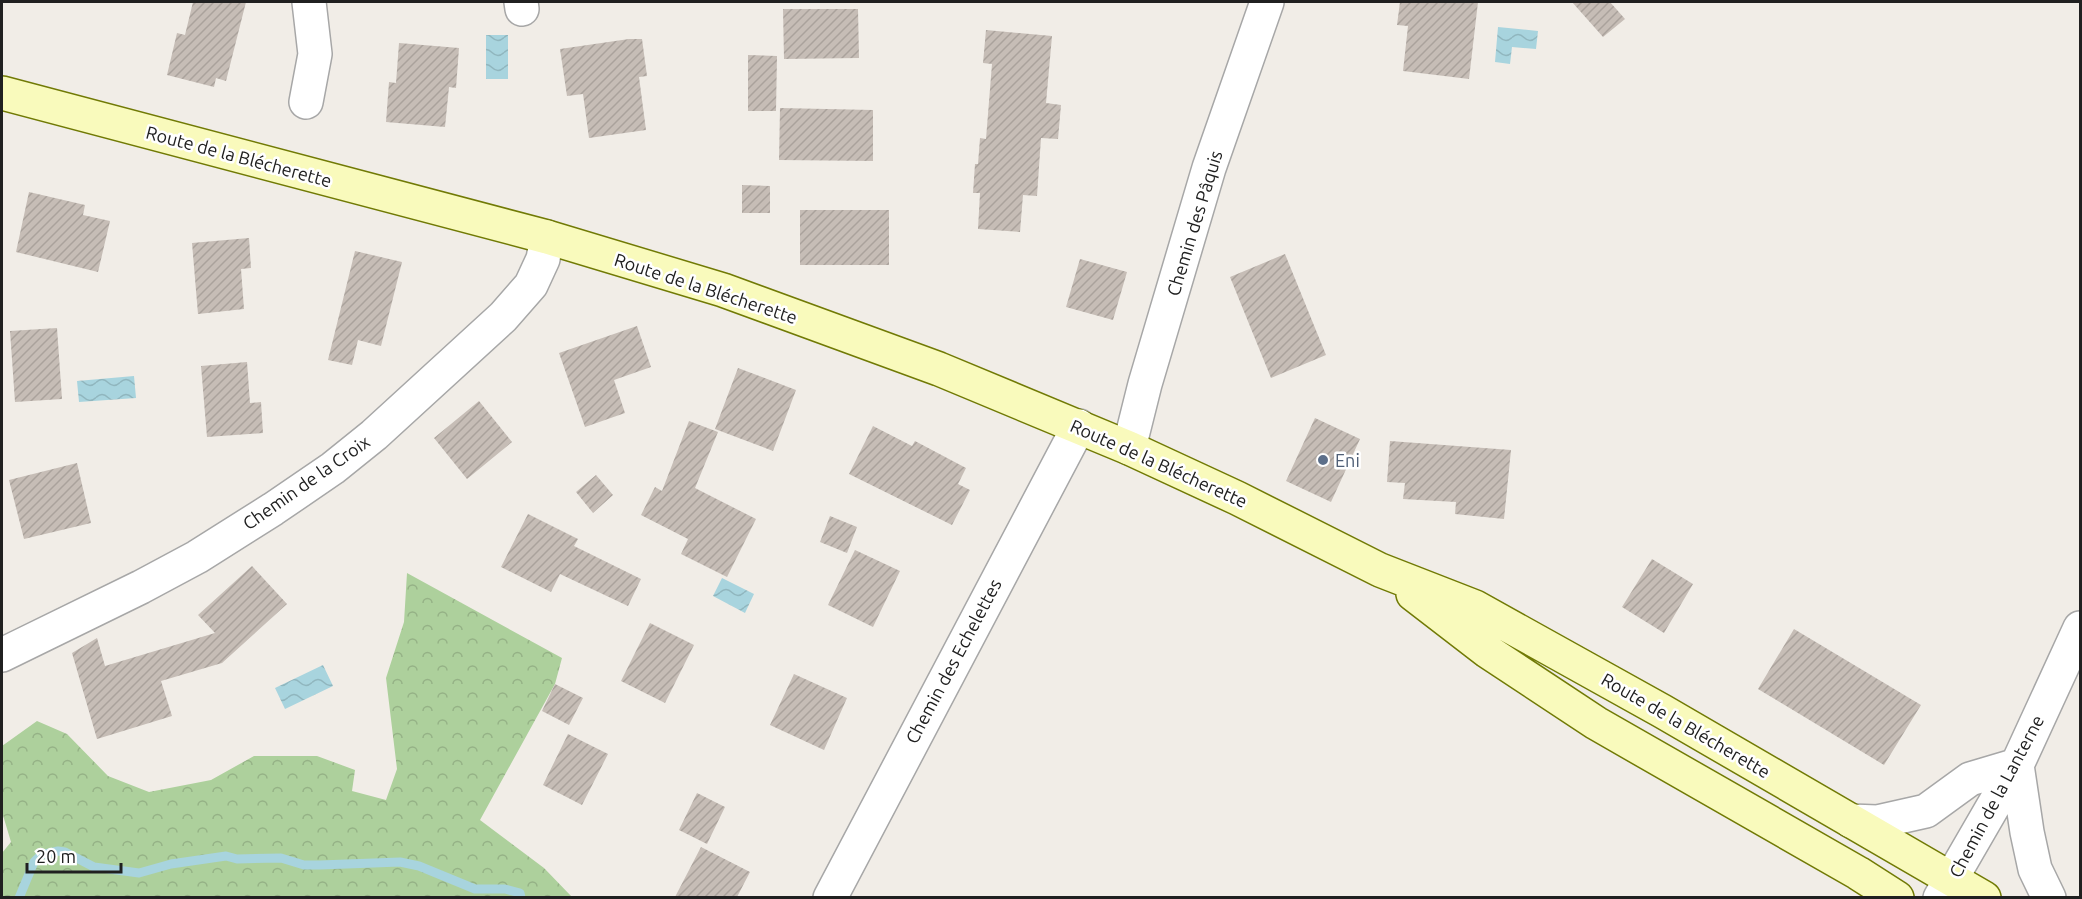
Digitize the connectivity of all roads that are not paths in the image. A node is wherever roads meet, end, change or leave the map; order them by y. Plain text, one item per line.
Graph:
1 (309, 2) edge
2 (1267, 2) edge
3 (2, 93) edge
4 (306, 102) dead end
5 (547, 237) junction
6 (1079, 426) junction
7 (1129, 448) junction
8 (1380, 570) junction
9 (2080, 628) edge
10 (2, 655) edge
11 (2017, 765) junction
12 (1851, 821) junction
13 (1946, 889) edge
14 (830, 897) edge
15 (1897, 897) edge
16 (1984, 897) edge
17 (2049, 897) edge

1 - 4 street
2 - 7 street, Chemin des Pâquis
3 - 5 main road, Route de la Blécherette
5 - 6 main road, Route de la Blécherette
5 - 10 street, Chemin de la Croix
6 - 7 main road, Route de la Blécherette
6 - 14 street, Chemin des Echelettes
7 - 8 main road, Route de la Blécherette
8 - 12 main road, Route de la Blécherette
8 - 15 main road, Route de la Blécherette
9 - 11 street, Chemin de la Lanterne
11 - 12 street
11 - 13 street, Chemin de la Lanterne
11 - 17 street
12 - 13 main road, Route de la Blécherette
13 - 16 main road, Route de la Blécherette

